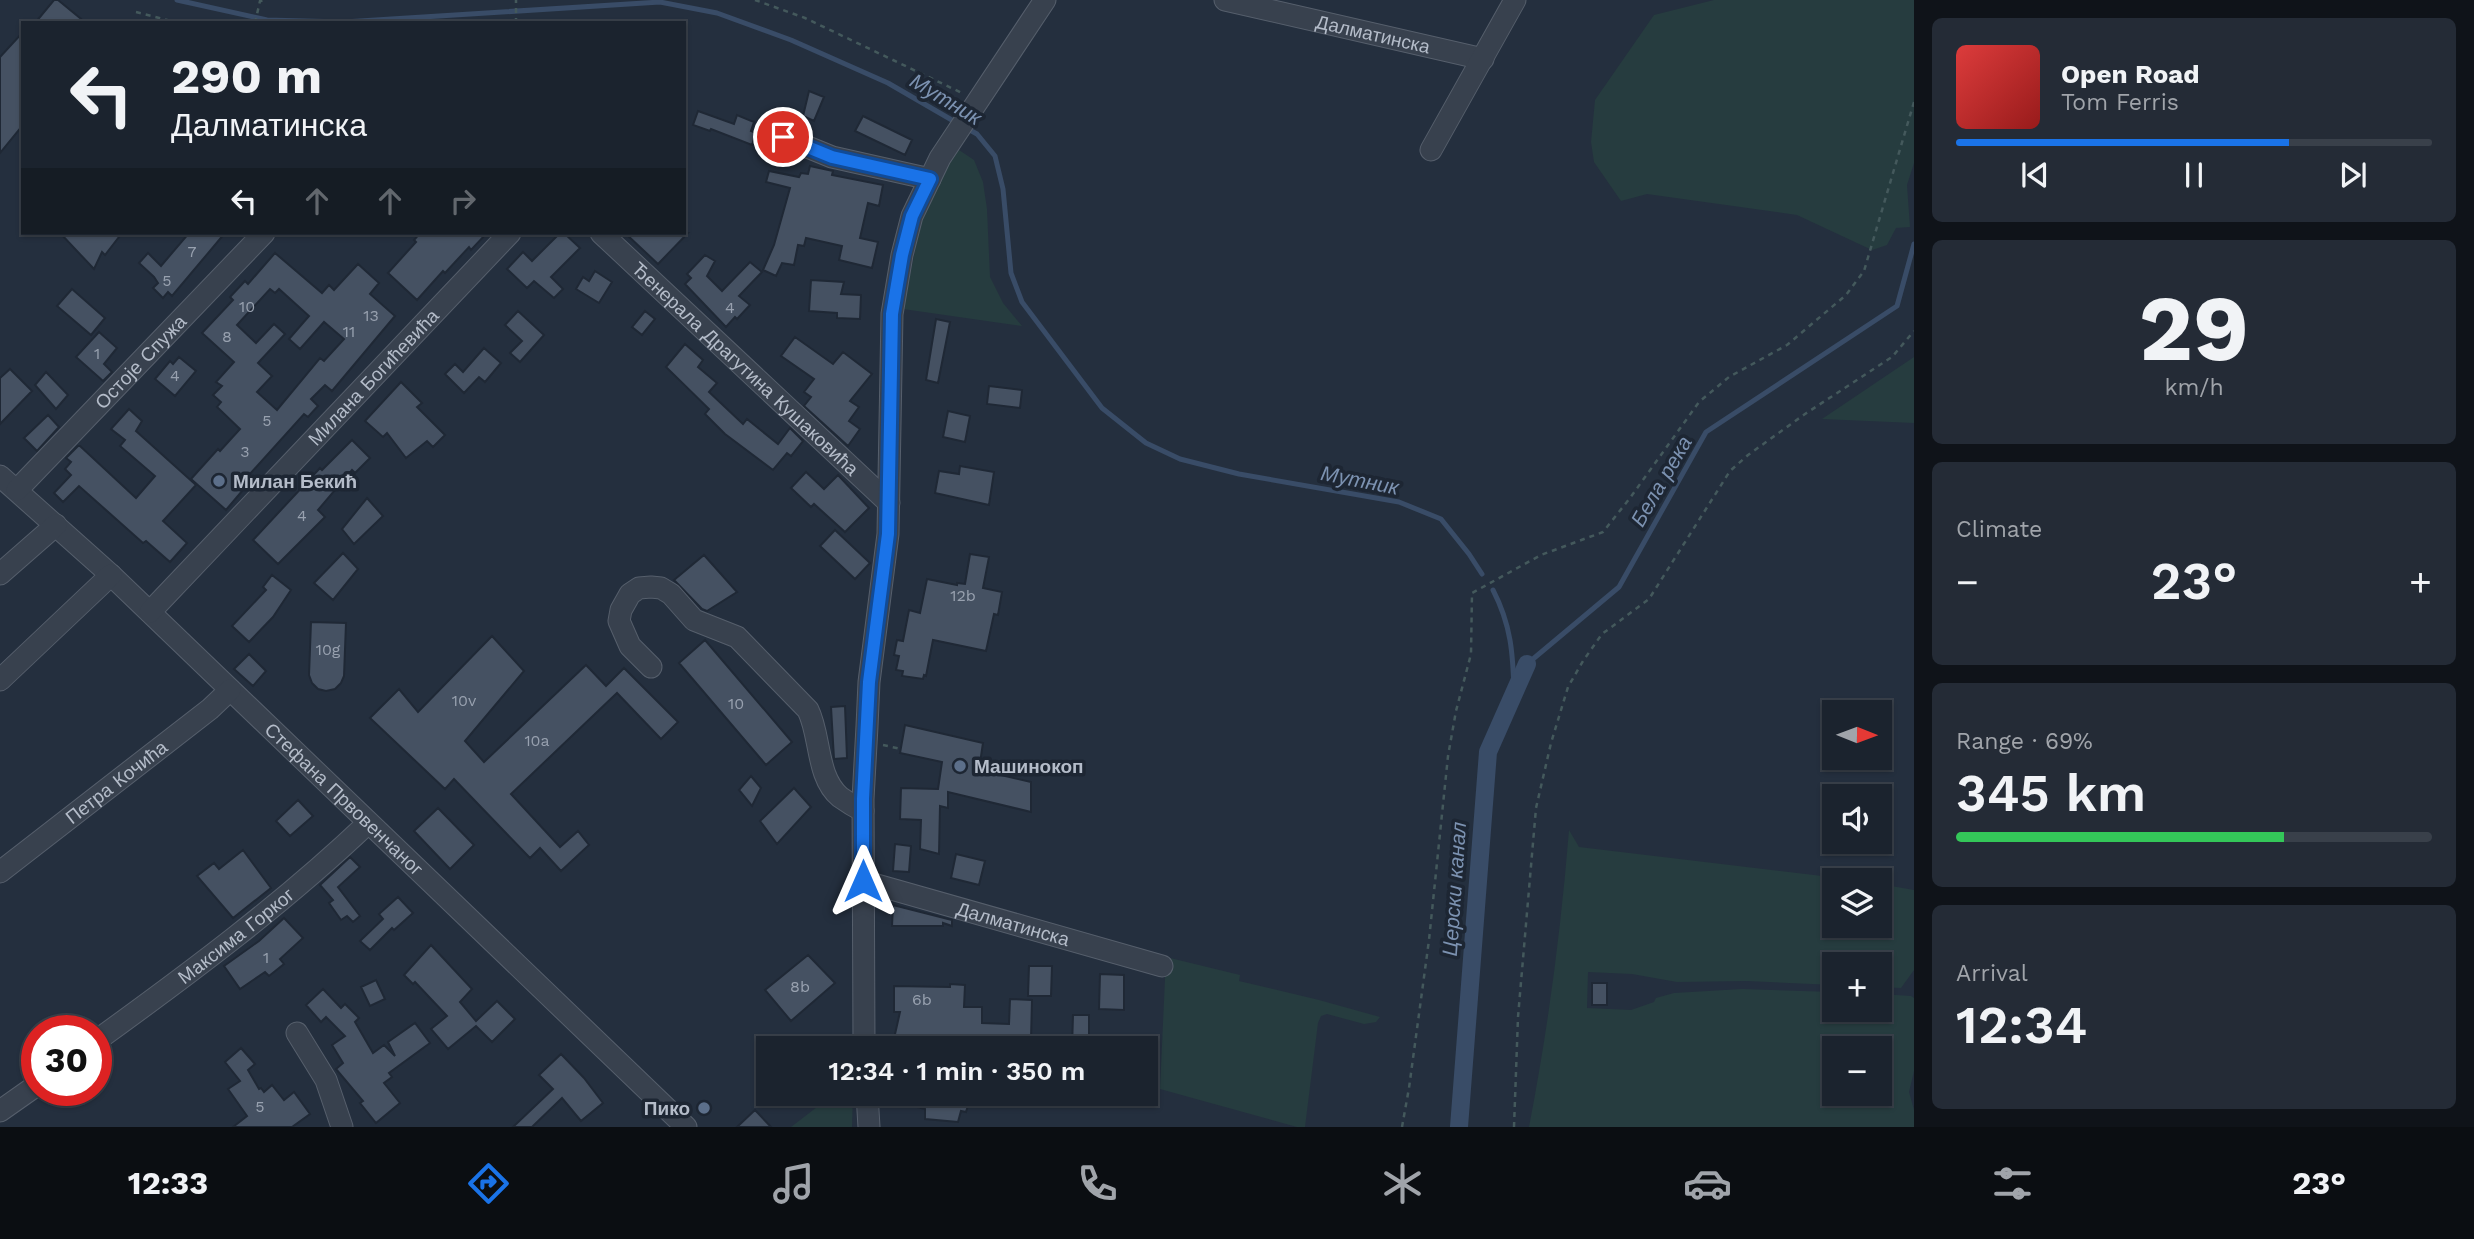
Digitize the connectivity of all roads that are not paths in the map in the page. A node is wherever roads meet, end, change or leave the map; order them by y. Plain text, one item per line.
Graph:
1 (1045, 0) edge
2 (1225, 0) edge
3 (1515, 0) edge
4 (1482, 59) junction
5 (783, 137) dead end
6 (1431, 150) dead end
7 (930, 179) junction
8 (262, 235) edge
9 (508, 235) edge
10 (603, 235) edge
11 (0, 476) edge
12 (17, 490) junction
13 (889, 503) junction
14 (56, 525) junction
15 (0, 574) edge
16 (111, 575) junction
17 (150, 612) junction
18 (651, 667) dead end
19 (0, 680) edge
20 (230, 690) junction
21 (863, 811) junction
22 (368, 823) junction
23 (0, 873) edge
24 (863, 881) junction
25 (1162, 966) dead end
26 (112, 1029) edge
27 (297, 1033) dead end
28 (864, 1036) edge
29 (21, 1096) edge
30 (868, 1106) edge
31 (0, 1111) edge
32 (342, 1127) edge
33 (686, 1127) edge
34 (869, 1127) edge

1 - 7 street
2 - 4 street, Далматинска
3 - 4 street
4 - 6 street
5 - 7 street
7 - 13 street
8 - 12 street, Остоје Спужа
9 - 17 street, Милана Богићевића
10 - 13 street, Ђенерала Драгутина Кушаковића
11 - 12 street, Стефана Првовенчаног
12 - 14 street, Стефана Првовенчаног
13 - 21 street
14 - 15 street
14 - 16 street, Стефана Првовенчаног
16 - 17 street, Стефана Првовенчаног
16 - 19 street
17 - 20 street, Стефана Првовенчаног
18 - 21 street
20 - 22 street, Стефана Првовенчаног
20 - 23 street, Петра Кочића
21 - 24 street
22 - 26 street, Максима Горког
22 - 33 street, Стефана Првовенчаног
24 - 25 street, Далматинска
24 - 28 street
27 - 32 street
29 - 31 street
30 - 34 street

